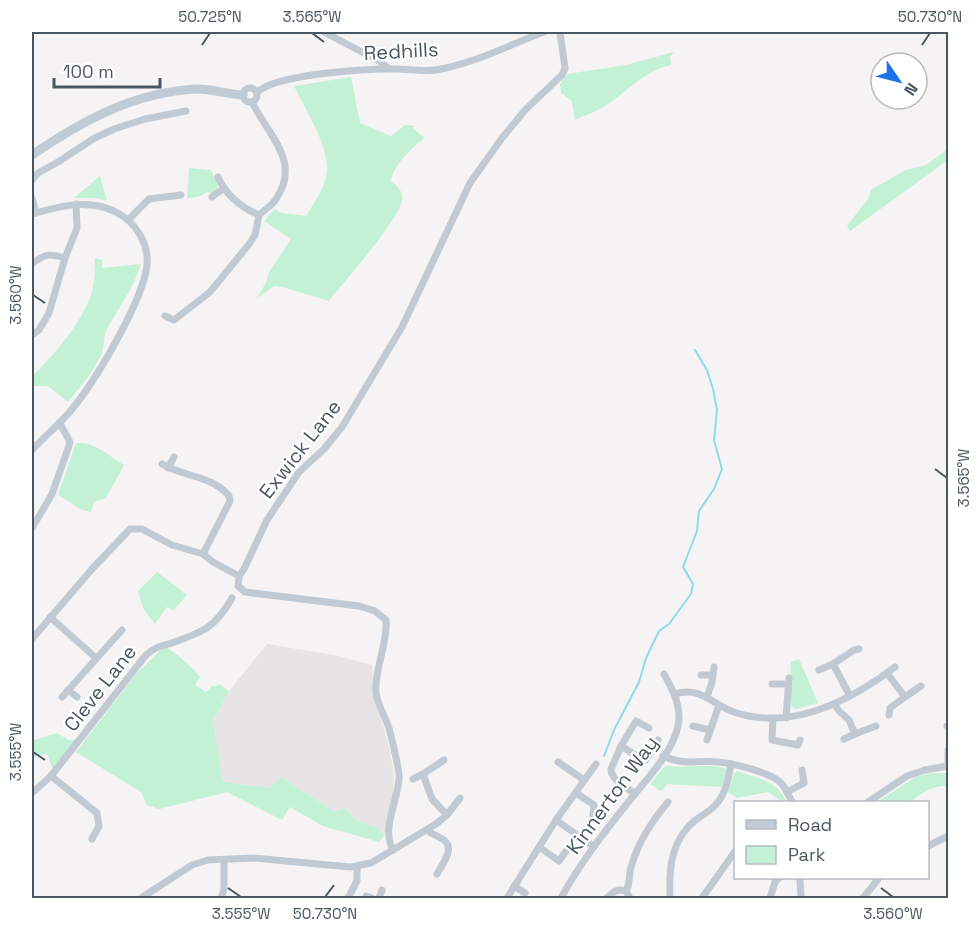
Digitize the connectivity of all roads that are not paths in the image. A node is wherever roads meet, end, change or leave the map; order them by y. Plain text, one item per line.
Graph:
1 (324, 32) edge
2 (544, 32) edge
3 (560, 32) edge
4 (388, 68) junction
5 (257, 92) junction
6 (243, 95) junction
7 (252, 102) junction
8 (170, 104) dead end
9 (186, 111) dead end
10 (172, 113) junction
11 (32, 155) edge
12 (218, 177) dead end
13 (32, 180) edge
14 (224, 189) junction
15 (181, 195) dead end
16 (212, 197) dead end
17 (32, 198) edge
18 (76, 204) junction
19 (34, 214) edge
20 (259, 214) junction
21 (128, 220) junction
22 (65, 258) junction
23 (32, 264) edge
24 (165, 316) dead end
25 (174, 320) junction
26 (173, 330) dead end
27 (32, 335) edge
28 (60, 422) junction
29 (32, 450) edge
30 (174, 457) dead end
31 (32, 528) edge
32 (203, 554) junction
33 (239, 576) junction
34 (232, 598) dead end
35 (50, 617) junction
36 (122, 630) dead end
37 (32, 639) edge
38 (859, 649) dead end
39 (96, 658) junction
40 (833, 664) junction
41 (895, 666) dead end
42 (819, 670) dead end
43 (887, 673) junction
44 (664, 674) dead end
45 (701, 675) dead end
46 (772, 684) dead end
47 (921, 686) dead end
48 (68, 690) junction
49 (675, 694) junction
50 (850, 696) junction
51 (62, 697) dead end
52 (77, 697) dead end
53 (707, 697) junction
54 (905, 697) junction
55 (834, 704) junction
56 (719, 705) junction
57 (889, 715) dead end
58 (773, 718) junction
59 (786, 718) junction
60 (693, 726) dead end
61 (876, 726) dead end
62 (649, 728) dead end
63 (710, 730) junction
64 (855, 734) junction
65 (844, 739) dead end
66 (658, 740) dead end
67 (707, 740) dead end
68 (621, 746) junction
69 (798, 746) dead end
70 (948, 750) edge
71 (663, 756) junction
72 (444, 760) dead end
73 (558, 762) dead end
74 (596, 764) dead end
75 (730, 764) junction
76 (948, 766) edge
77 (802, 770) dead end
78 (423, 774) junction
79 (51, 776) junction
80 (413, 779) dead end
81 (584, 780) junction
82 (813, 782) dead end
83 (804, 783) junction
84 (787, 792) junction
85 (32, 793) edge
86 (576, 793) junction
87 (635, 794) junction
88 (460, 798) dead end
89 (792, 801) edge
90 (870, 801) edge
91 (668, 802) dead end
92 (447, 815) junction
93 (593, 816) dead end
94 (556, 820) junction
95 (427, 830) junction
96 (948, 836) edge
97 (92, 839) dead end
98 (929, 845) edge
99 (539, 847) junction
100 (594, 847) junction
101 (393, 850) junction
102 (566, 851) dead end
103 (734, 851) edge
104 (224, 860) junction
105 (357, 867) junction
106 (437, 874) dead end
107 (778, 879) edge
108 (800, 879) edge
109 (878, 879) edge
110 (514, 886) junction
111 (382, 890) dead end
112 (626, 891) junction
113 (525, 893) dead end
114 (151, 896) edge
115 (141, 898) edge
116 (221, 898) edge
117 (348, 898) edge
118 (378, 898) edge
119 (507, 898) edge
120 (561, 898) edge
121 (607, 898) edge
122 (630, 898) edge
123 (670, 898) edge
124 (702, 898) edge
125 (770, 898) edge
126 (801, 898) edge
127 (863, 898) edge

1 - 4 street
2 - 4 street, Redhills
3 - 33 street, Exwick Lane
4 - 5 street, Redhills
5 - 6 street, Redhills
5 - 7 street
6 - 7 street, Redhills
6 - 11 street, Redhills
7 - 20 street
8 - 10 street
9 - 10 street
10 - 13 street
12 - 14 street
14 - 16 street
14 - 20 street
15 - 21 street
17 - 19 street
18 - 19 street
18 - 21 street
18 - 22 street
20 - 25 street
21 - 28 street
22 - 23 street
22 - 27 street
24 - 25 street
25 - 26 street
28 - 29 street
28 - 31 street
30 - 32 street
32 - 33 street
32 - 35 street
33 - 101 street
34 - 79 street, Cleve Lane
35 - 37 street
35 - 39 street
36 - 39 street
38 - 40 street
39 - 48 street
40 - 42 street
40 - 50 street
41 - 43 street
43 - 50 street
43 - 54 street
44 - 49 street, Kinnerton Way
45 - 53 street
46 - 59 street
47 - 54 street
48 - 51 street
48 - 52 street
49 - 53 street
49 - 71 street, Kinnerton Way
50 - 55 street
53 - 56 street
54 - 57 street
55 - 59 street
55 - 64 street
56 - 58 street
56 - 63 street
58 - 59 street
58 - 69 street
60 - 63 street
61 - 64 street
62 - 68 street
63 - 67 street
64 - 65 street
66 - 68 street
68 - 87 street
70 - 76 street
71 - 75 street
71 - 87 street, Kinnerton Way
72 - 78 street
73 - 81 street
74 - 81 street
75 - 84 street
75 - 123 street
76 - 90 street
77 - 83 street
78 - 80 street
78 - 92 street
79 - 85 street, Cleve Lane
79 - 97 street
81 - 86 street
82 - 83 street
83 - 84 street
84 - 89 street
86 - 93 street
86 - 94 street
87 - 100 street, Kinnerton Way
88 - 92 street
91 - 112 street
92 - 95 street
94 - 99 street
94 - 100 street
95 - 101 street
95 - 106 street
96 - 98 street
99 - 102 street
99 - 110 street
100 - 120 street, Kinnerton Way
101 - 105 street
103 - 124 street
104 - 105 street
104 - 114 street
104 - 116 street
105 - 117 street
107 - 125 street
108 - 126 street
109 - 127 street
110 - 113 street
110 - 119 street
111 - 118 street
112 - 121 street
112 - 122 street
114 - 115 street

